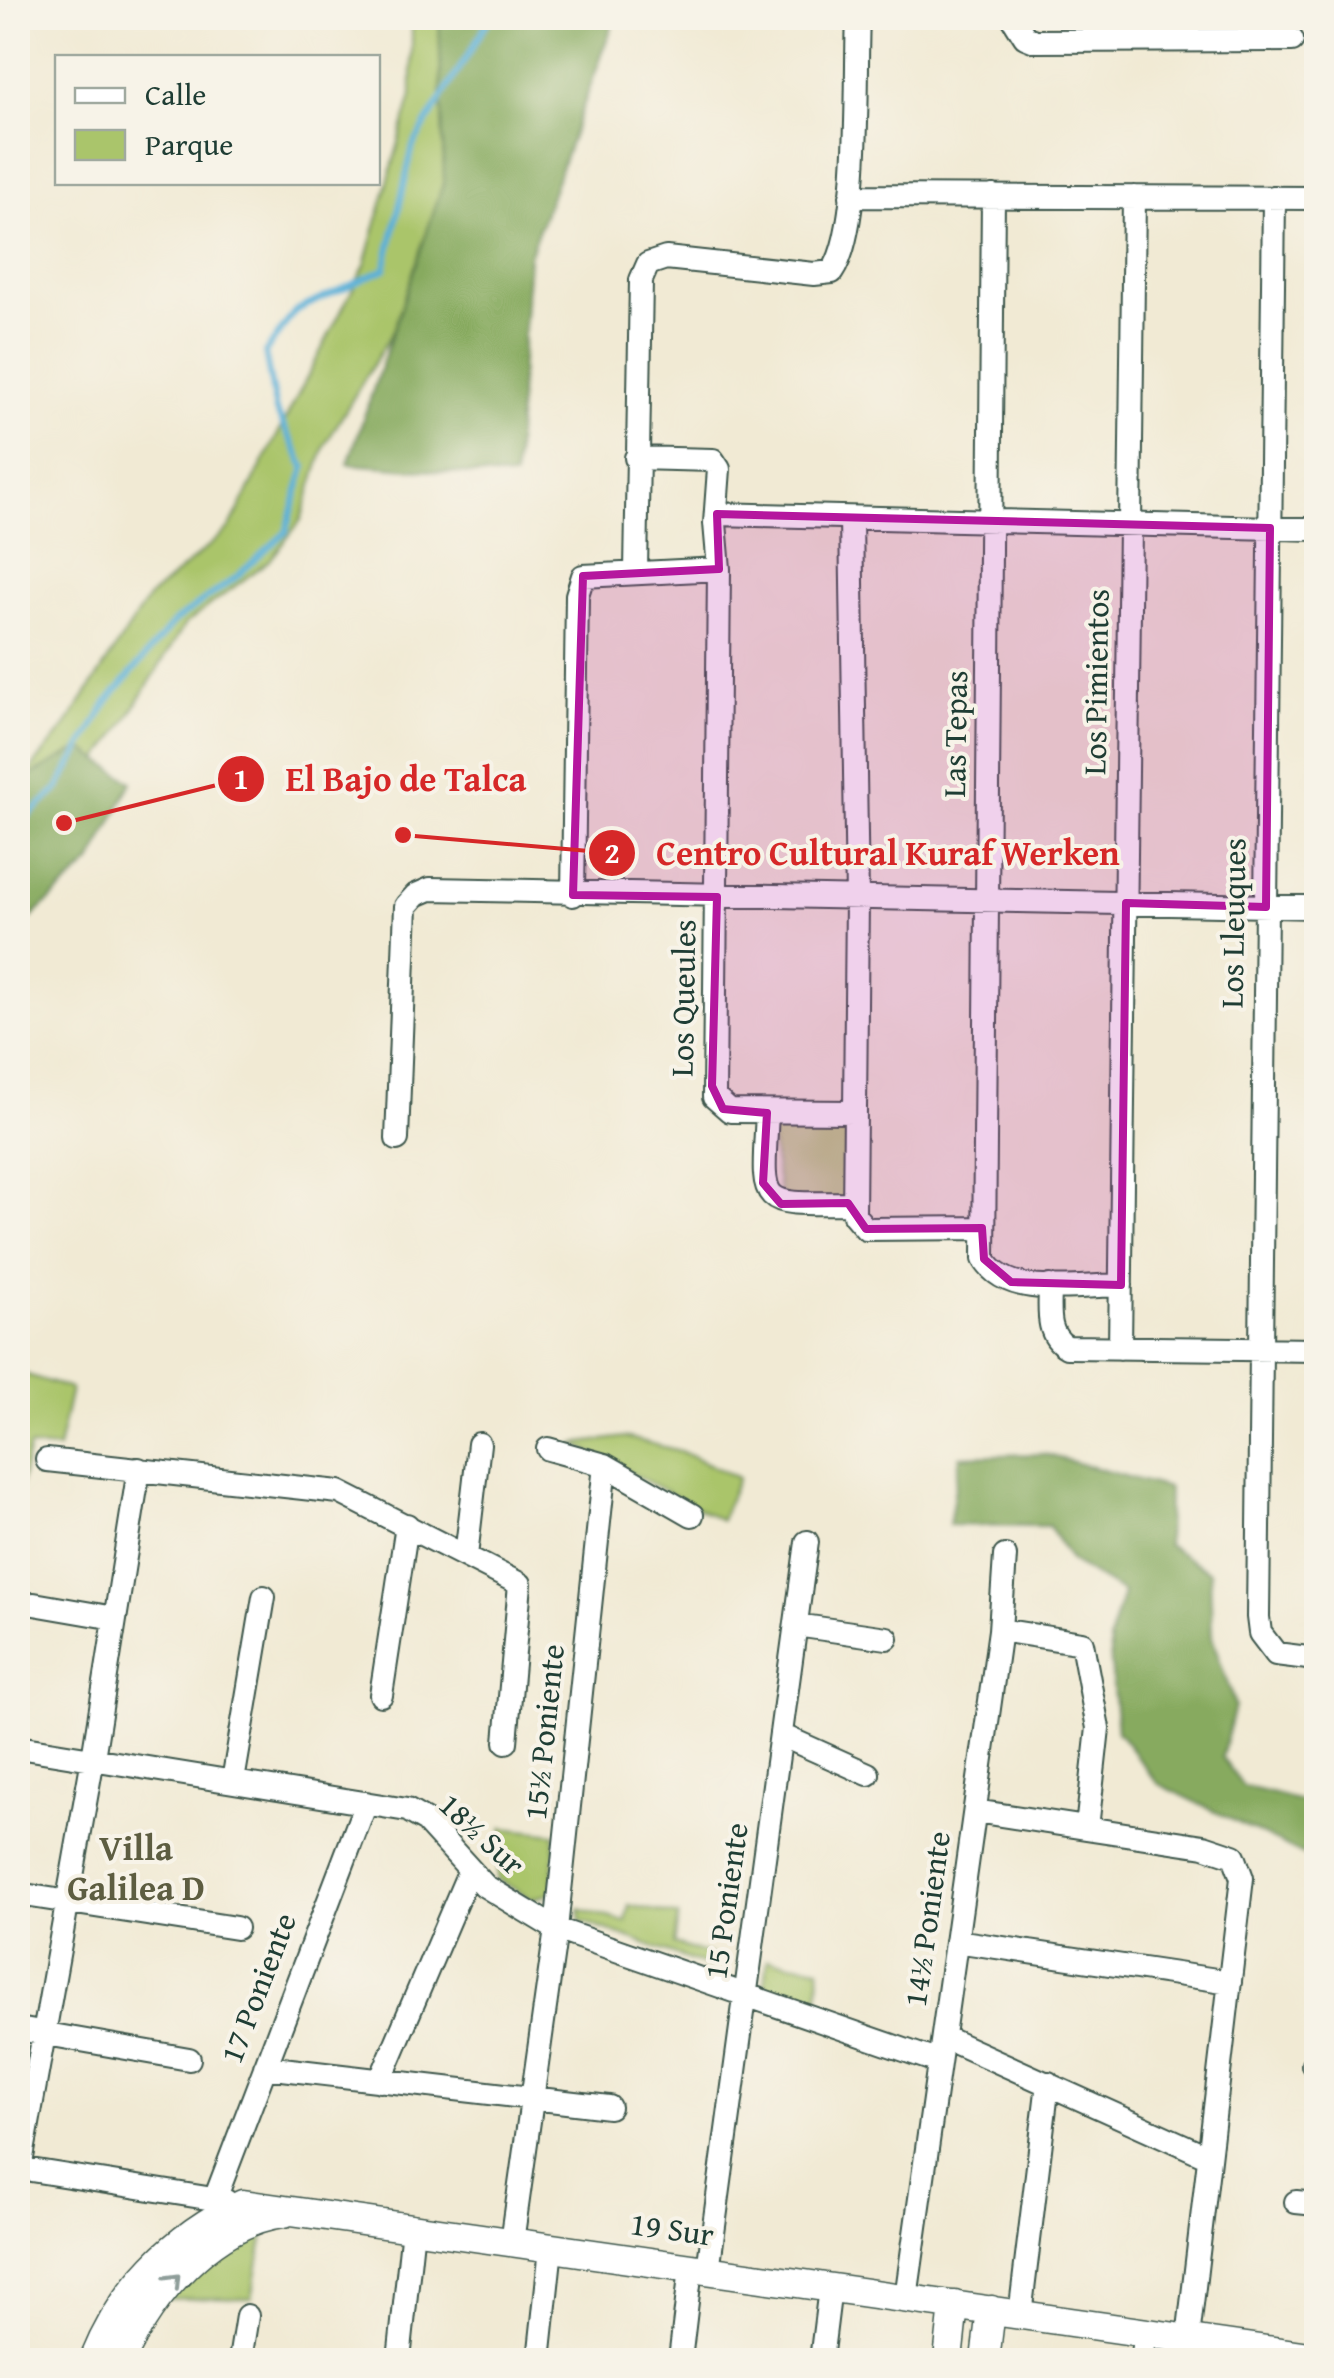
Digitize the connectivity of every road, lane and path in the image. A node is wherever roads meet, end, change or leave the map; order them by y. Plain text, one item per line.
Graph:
1 (858, 18) edge
2 (1016, 24) edge
3 (1259, 28) edge
4 (1292, 40) dead end
5 (851, 196) junction
6 (992, 196) junction
7 (1134, 197) junction
8 (1274, 198) junction
9 (1316, 198) edge
10 (636, 458) junction
11 (718, 514) junction
12 (851, 519) junction
13 (989, 522) junction
14 (1130, 525) junction
15 (1270, 528) junction
16 (1316, 529) edge
17 (719, 569) junction
18 (636, 571) junction
19 (573, 895) junction
20 (717, 897) junction
21 (857, 899) junction
22 (985, 900) junction
23 (1126, 903) junction
24 (1266, 907) junction
25 (1316, 907) edge
26 (855, 1112) junction
27 (767, 1113) junction
28 (397, 1139) dead end
29 (856, 1214) junction
30 (982, 1228) junction
31 (1121, 1284) junction
32 (1050, 1286) junction
33 (1120, 1348) junction
34 (1261, 1349) junction
35 (1316, 1350) edge
36 (480, 1444) dead end
37 (548, 1448) dead end
38 (46, 1460) dead end
39 (605, 1465) junction
40 (138, 1469) junction
41 (692, 1514) dead end
42 (407, 1525) junction
43 (807, 1542) dead end
44 (466, 1556) junction
45 (1005, 1556) dead end
46 (264, 1597) dead end
47 (34, 1604) dead end
48 (116, 1618) junction
49 (796, 1625) junction
50 (1000, 1630) junction
51 (887, 1638) dead end
52 (1316, 1659) edge
53 (381, 1694) dead end
54 (781, 1736) junction
55 (506, 1742) dead end
56 (18, 1747) edge
57 (94, 1758) junction
58 (868, 1774) dead end
59 (233, 1781) junction
60 (366, 1803) junction
61 (975, 1811) junction
62 (1087, 1828) junction
63 (469, 1872) junction
64 (18, 1894) edge
65 (68, 1901) junction
66 (236, 1928) dead end
67 (556, 1930) junction
68 (956, 1942) junction
69 (1230, 1982) junction
70 (746, 1992) junction
71 (18, 2029) edge
72 (44, 2034) junction
73 (943, 2037) junction
74 (190, 2059) dead end
75 (939, 2062) junction
76 (265, 2066) junction
77 (380, 2082) junction
78 (1048, 2083) junction
79 (532, 2099) junction
80 (609, 2107) dead end
81 (1209, 2157) junction
82 (19, 2168) edge
83 (229, 2202) junction
84 (298, 2212) junction
85 (413, 2228) junction
86 (512, 2242) junction
87 (551, 2248) junction
88 (700, 2269) junction
89 (830, 2288) junction
90 (906, 2298) junction
91 (954, 2305) junction
92 (992, 2310) junction
93 (1020, 2314) junction
94 (247, 2316) dead end
95 (1188, 2338) junction
96 (1144, 2346) edge
97 (1300, 2357) edge
98 (94, 2360) edge
99 (121, 2360) edge
100 (240, 2360) edge
101 (399, 2360) edge
102 (539, 2360) edge
103 (680, 2360) edge
104 (821, 2360) edge
105 (948, 2360) edge
106 (985, 2360) edge

1 - 5 street
2 - 3 street
3 - 4 street
5 - 6 street
5 - 10 street
6 - 7 street
6 - 13 street, Las Tepas
7 - 8 street
7 - 14 street, Los Pimientos
8 - 9 street
8 - 15 street, Los Lleuques
10 - 11 street, Los Queules
10 - 18 street
11 - 12 street
11 - 17 street, Los Queules
12 - 13 street
12 - 21 street
13 - 14 street
13 - 22 street, Las Tepas
14 - 15 street
14 - 23 street, Los Pimientos
15 - 16 street
15 - 24 street, Los Lleuques
17 - 18 street
17 - 20 street, Los Queules
18 - 19 street
19 - 20 street
19 - 28 street
20 - 21 street
20 - 27 street, Los Queules
21 - 22 street
21 - 26 street
22 - 23 street
22 - 30 street, Las Tepas
23 - 24 street
23 - 31 street, Los Pimientos
24 - 25 street
24 - 34 street, Los Lleuques
26 - 27 street, Los Queules
26 - 29 street
27 - 29 street
29 - 30 street
30 - 32 street, Las Tepas
31 - 32 street
31 - 33 street, Los Pimientos
32 - 33 street
33 - 34 street
34 - 35 street
34 - 52 street, Los Lleuques
36 - 44 street
37 - 39 street
38 - 40 street
39 - 41 street
39 - 67 street, 15½ Poniente
40 - 42 street
40 - 48 street
42 - 44 street
42 - 53 street
43 - 49 street, 15 Poniente
44 - 55 street
45 - 50 street, 14½ Poniente
46 - 59 street
47 - 48 street
48 - 57 street
49 - 51 street
49 - 54 street, 15 Poniente
50 - 61 street, 14½ Poniente
50 - 62 street
54 - 58 street
54 - 70 street, 15 Poniente
56 - 57 street, 18½ Sur
57 - 59 street, 18½ Sur
57 - 65 street
59 - 60 street, 18½ Sur
60 - 63 street, 18½ Sur
60 - 76 street, 17 Poniente
61 - 62 street
61 - 68 street, 14½ Poniente
62 - 69 street
63 - 67 street, 18½ Sur
63 - 77 street
64 - 65 street
65 - 66 street
65 - 72 street
67 - 70 street, 18½ Sur
67 - 79 street, 15½ Poniente
68 - 69 street
68 - 73 street, 14½ Poniente
69 - 81 street
70 - 75 street, 18½ Sur
70 - 88 street, 15 Poniente
71 - 72 street
72 - 74 street
72 - 82 street
73 - 75 street, 14½ Poniente
73 - 78 street
75 - 90 street, 14½ Poniente
76 - 77 street
76 - 83 street, 17 Poniente
77 - 79 street
78 - 81 street
78 - 93 street
79 - 80 street
79 - 86 street, 15½ Poniente
81 - 95 street
82 - 83 street, 19 Sur
83 - 84 street, 19 Sur
83 - 98 street
84 - 85 street, 19 Sur
99 -> 84 street
85 - 86 street, 19 Sur
85 - 101 street
86 - 87 street, 19 Sur
87 - 88 street, 19 Sur
87 - 102 street
88 - 89 street, 19 Sur
88 - 103 street, 15 Poniente
89 - 90 street, 19 Sur
89 - 104 street
90 - 91 street, 19 Sur
91 - 92 street, 19 Sur
91 - 105 street
92 - 93 street, 19 Sur
92 - 106 street
93 - 96 street, 19 Sur
94 - 100 street
95 - 96 street, 19 Sur
95 - 97 street, 19 Sur

